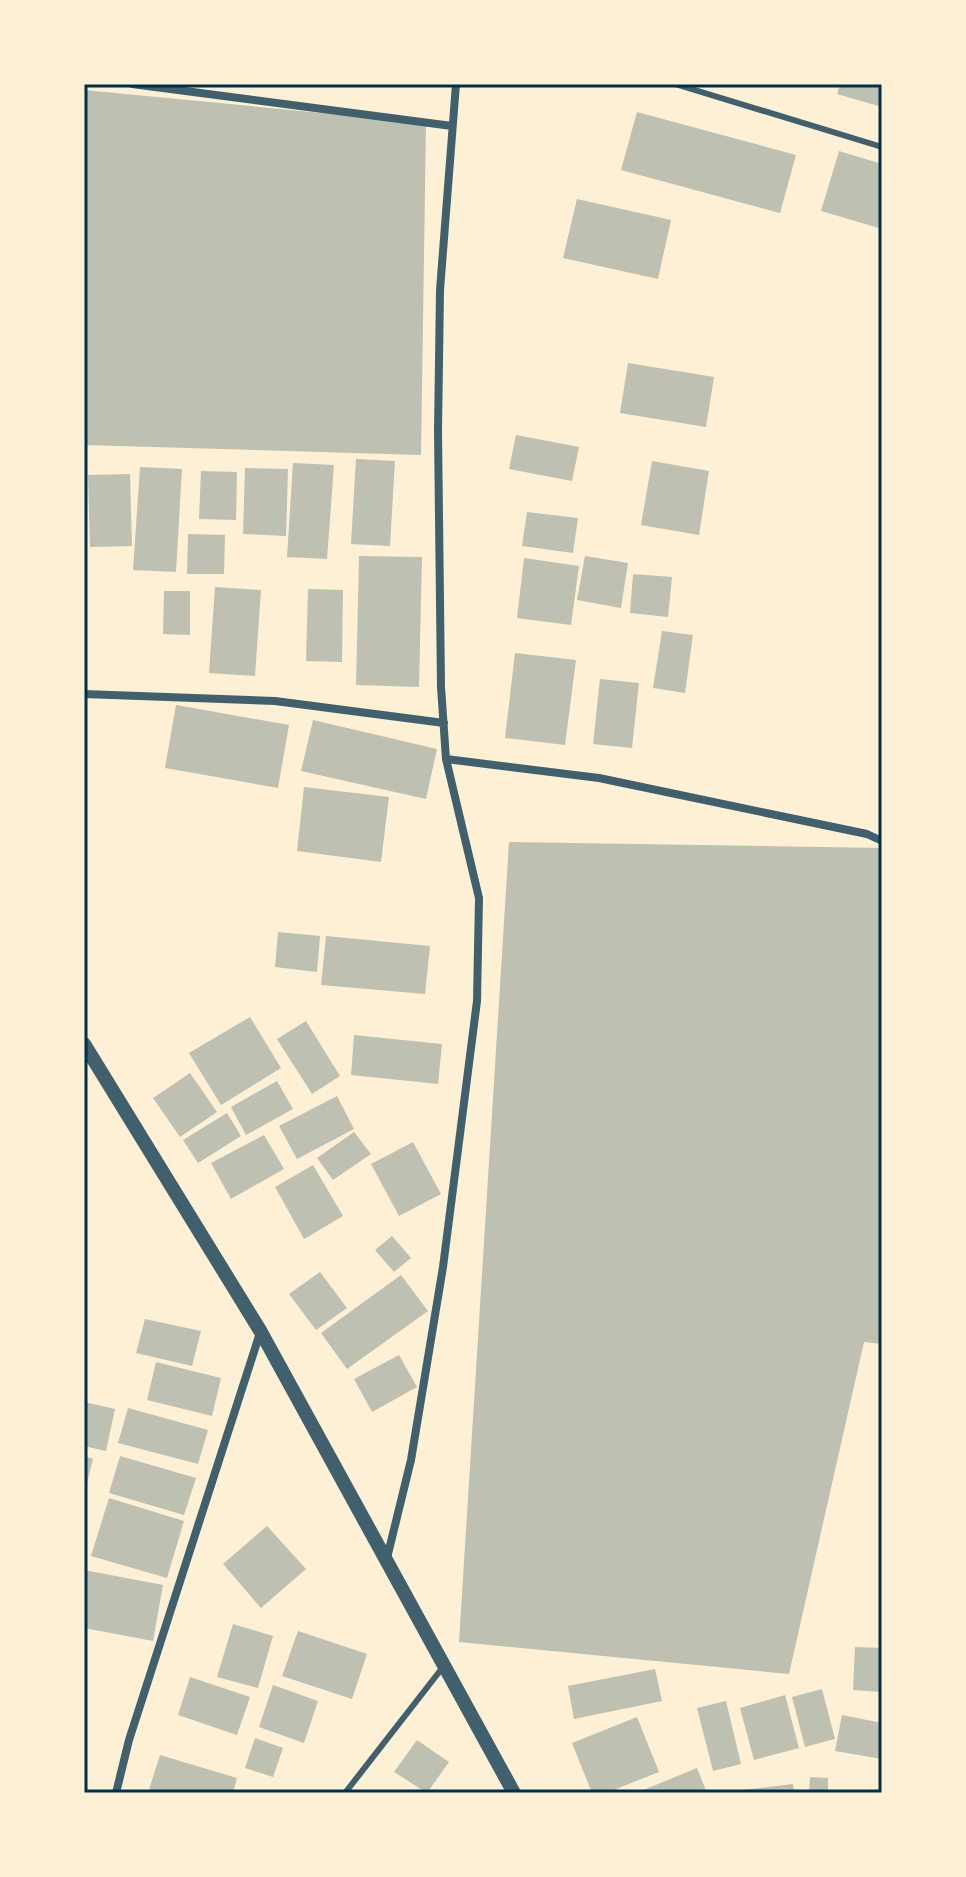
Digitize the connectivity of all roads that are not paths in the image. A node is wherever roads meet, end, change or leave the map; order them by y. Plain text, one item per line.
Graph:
1 (132, 84) edge
2 (456, 84) edge
3 (675, 84) edge
4 (452, 126) junction
5 (882, 147) edge
6 (84, 694) edge
7 (444, 723) junction
8 (446, 759) junction
9 (882, 841) edge
10 (84, 1044) edge
11 (261, 1332) junction
12 (387, 1558) junction
13 (443, 1667) junction
14 (116, 1793) edge
15 (345, 1793) edge
16 (514, 1793) edge

1 - 4 street
2 - 4 street
3 - 5 lane
4 - 7 street
6 - 7 street
7 - 8 street
8 - 9 street
8 - 12 street
10 - 11 street
11 - 12 street
11 - 14 street
12 - 13 street
13 - 15 lane
13 - 16 street

